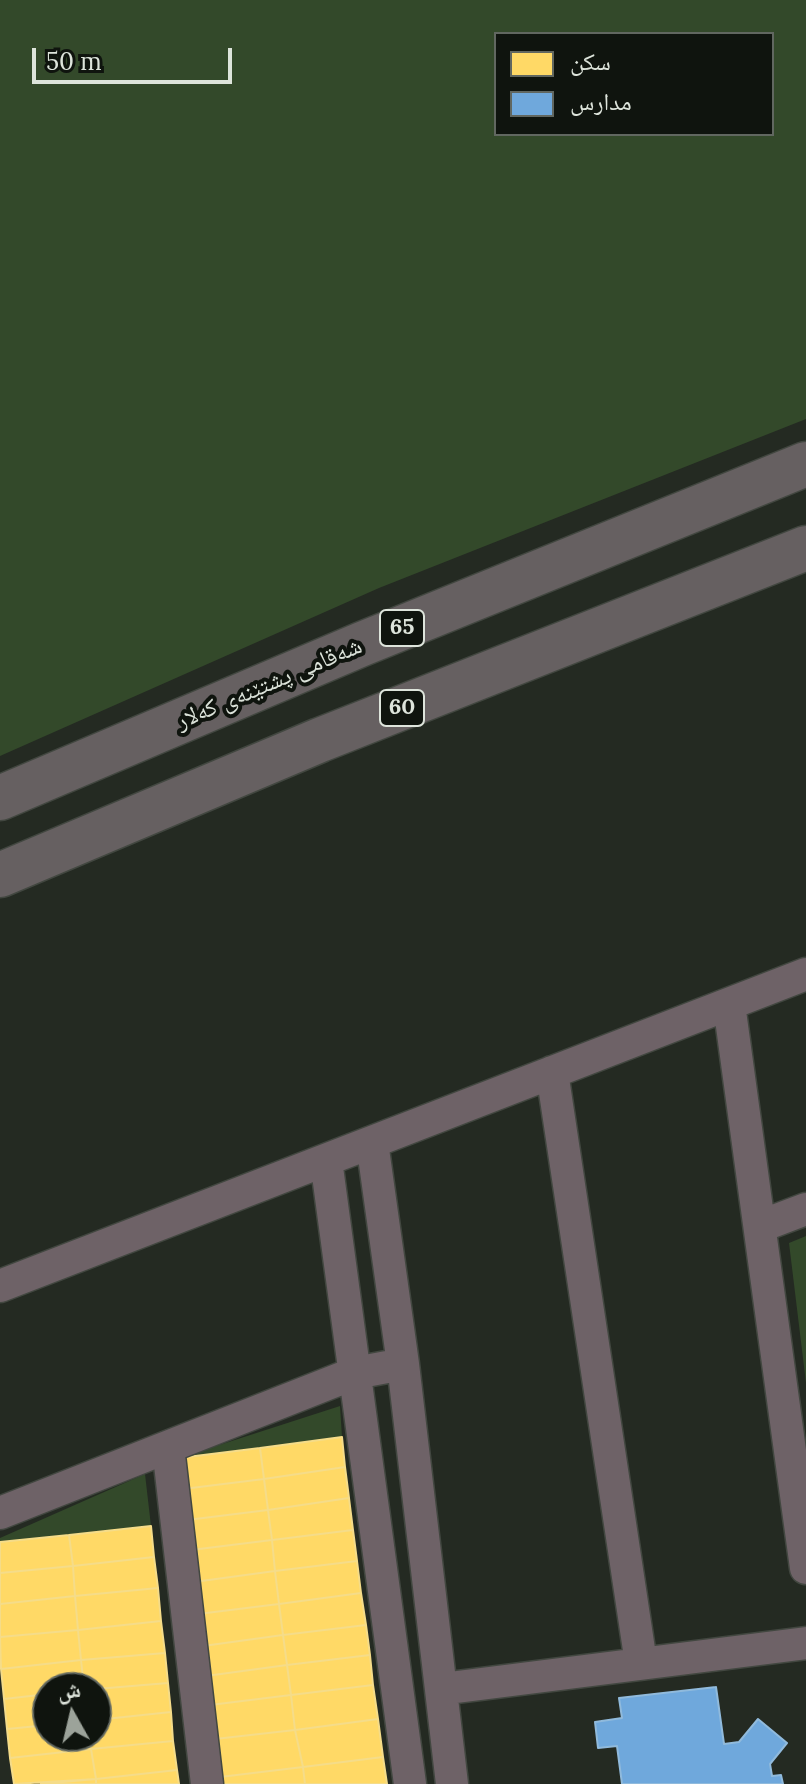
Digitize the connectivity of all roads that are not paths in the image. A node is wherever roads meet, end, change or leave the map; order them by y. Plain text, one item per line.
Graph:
1 (806, 464) edge
2 (806, 548) edge
3 (0, 798) edge
4 (0, 875) edge
5 (806, 974) edge
6 (729, 1004) junction
7 (552, 1072) junction
8 (372, 1142) junction
9 (326, 1160) junction
10 (806, 1209) edge
11 (761, 1226) junction
12 (0, 1286) edge
13 (403, 1364) junction
14 (355, 1373) junction
15 (168, 1447) junction
16 (0, 1513) edge
17 (806, 1568) edge
18 (806, 1643) edge
19 (641, 1663) junction
20 (441, 1689) junction
21 (207, 1784) edge
22 (410, 1784) edge
23 (452, 1784) edge

1 - 3 highway, شەقامی پشتێنەی کەلار / 65
2 - 4 highway, 60
5 - 6 street
6 - 7 street
6 - 11 street
7 - 8 street
7 - 19 street
8 - 9 street
8 - 13 street
9 - 12 street
9 - 14 street
10 - 11 street
11 - 17 street
13 - 14 street
13 - 20 street
14 - 15 street
14 - 22 street
15 - 16 street
15 - 21 street
18 - 19 street
19 - 20 street
20 - 23 street

